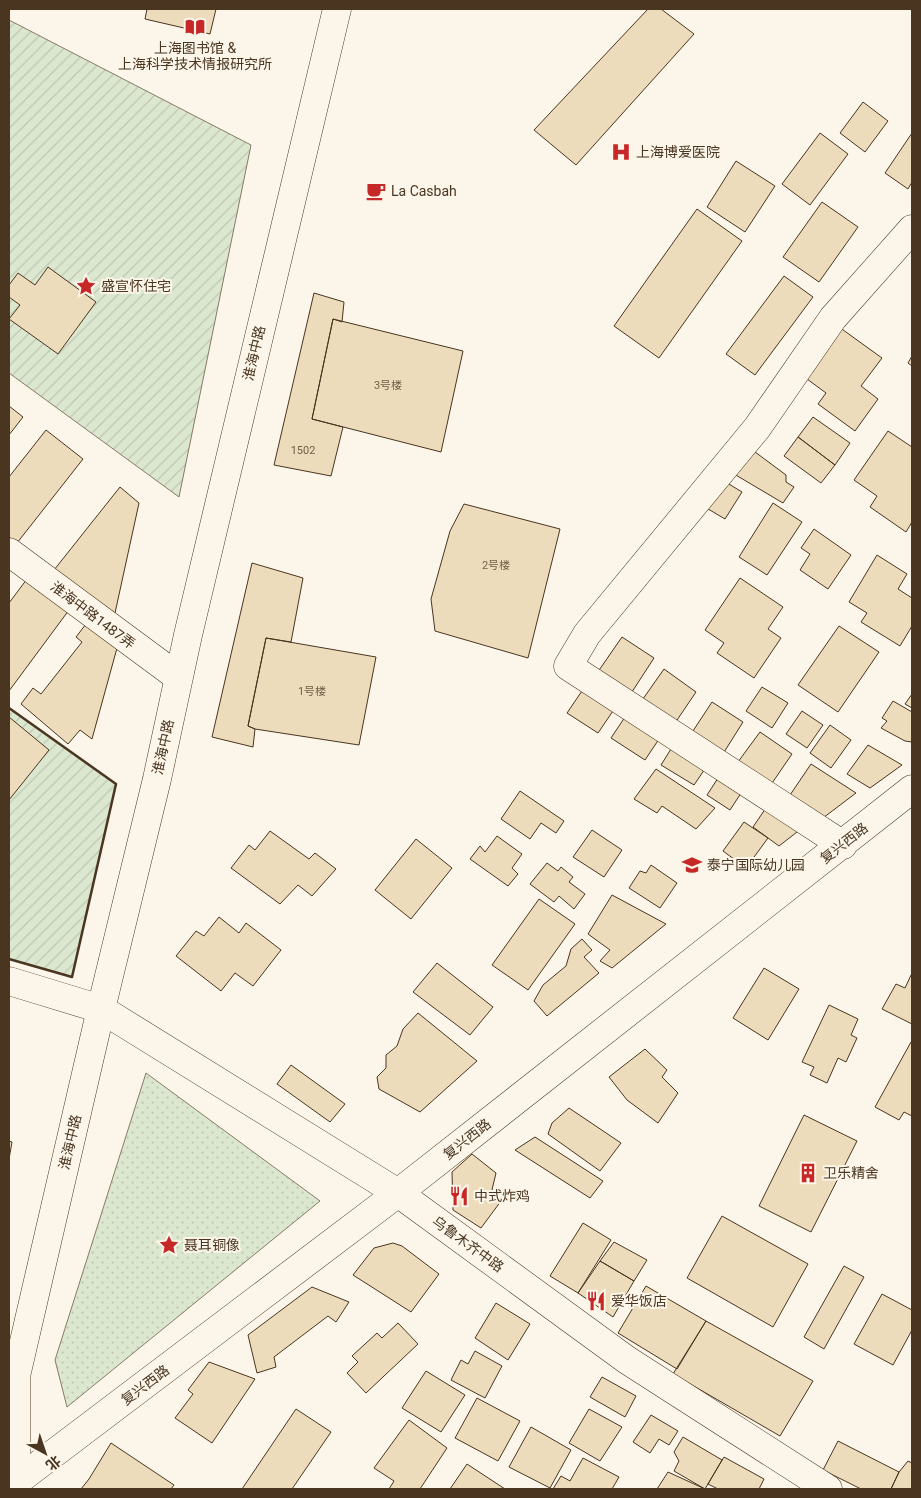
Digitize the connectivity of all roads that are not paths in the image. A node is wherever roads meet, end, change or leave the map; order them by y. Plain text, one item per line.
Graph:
1 (337, 9) edge
2 (912, 229) edge
3 (9, 552) edge
4 (178, 677) junction
5 (912, 789) edge
6 (843, 845) junction
7 (9, 981) edge
8 (101, 1009) junction
9 (398, 1193) junction
10 (14, 1487) edge
11 (828, 1489) edge

1 - 4 street, 淮海中路
2 - 6 street
3 - 4 street, 淮海中路1487弄
4 - 8 street, 淮海中路
5 - 6 street, 复兴西路
6 - 9 street, 复兴西路
7 - 8 street, 乌鲁木齐中路
8 - 9 street, 乌鲁木齐中路
8 - 10 street, 淮海中路
9 - 10 street, 复兴西路
9 - 11 street, 乌鲁木齐中路

